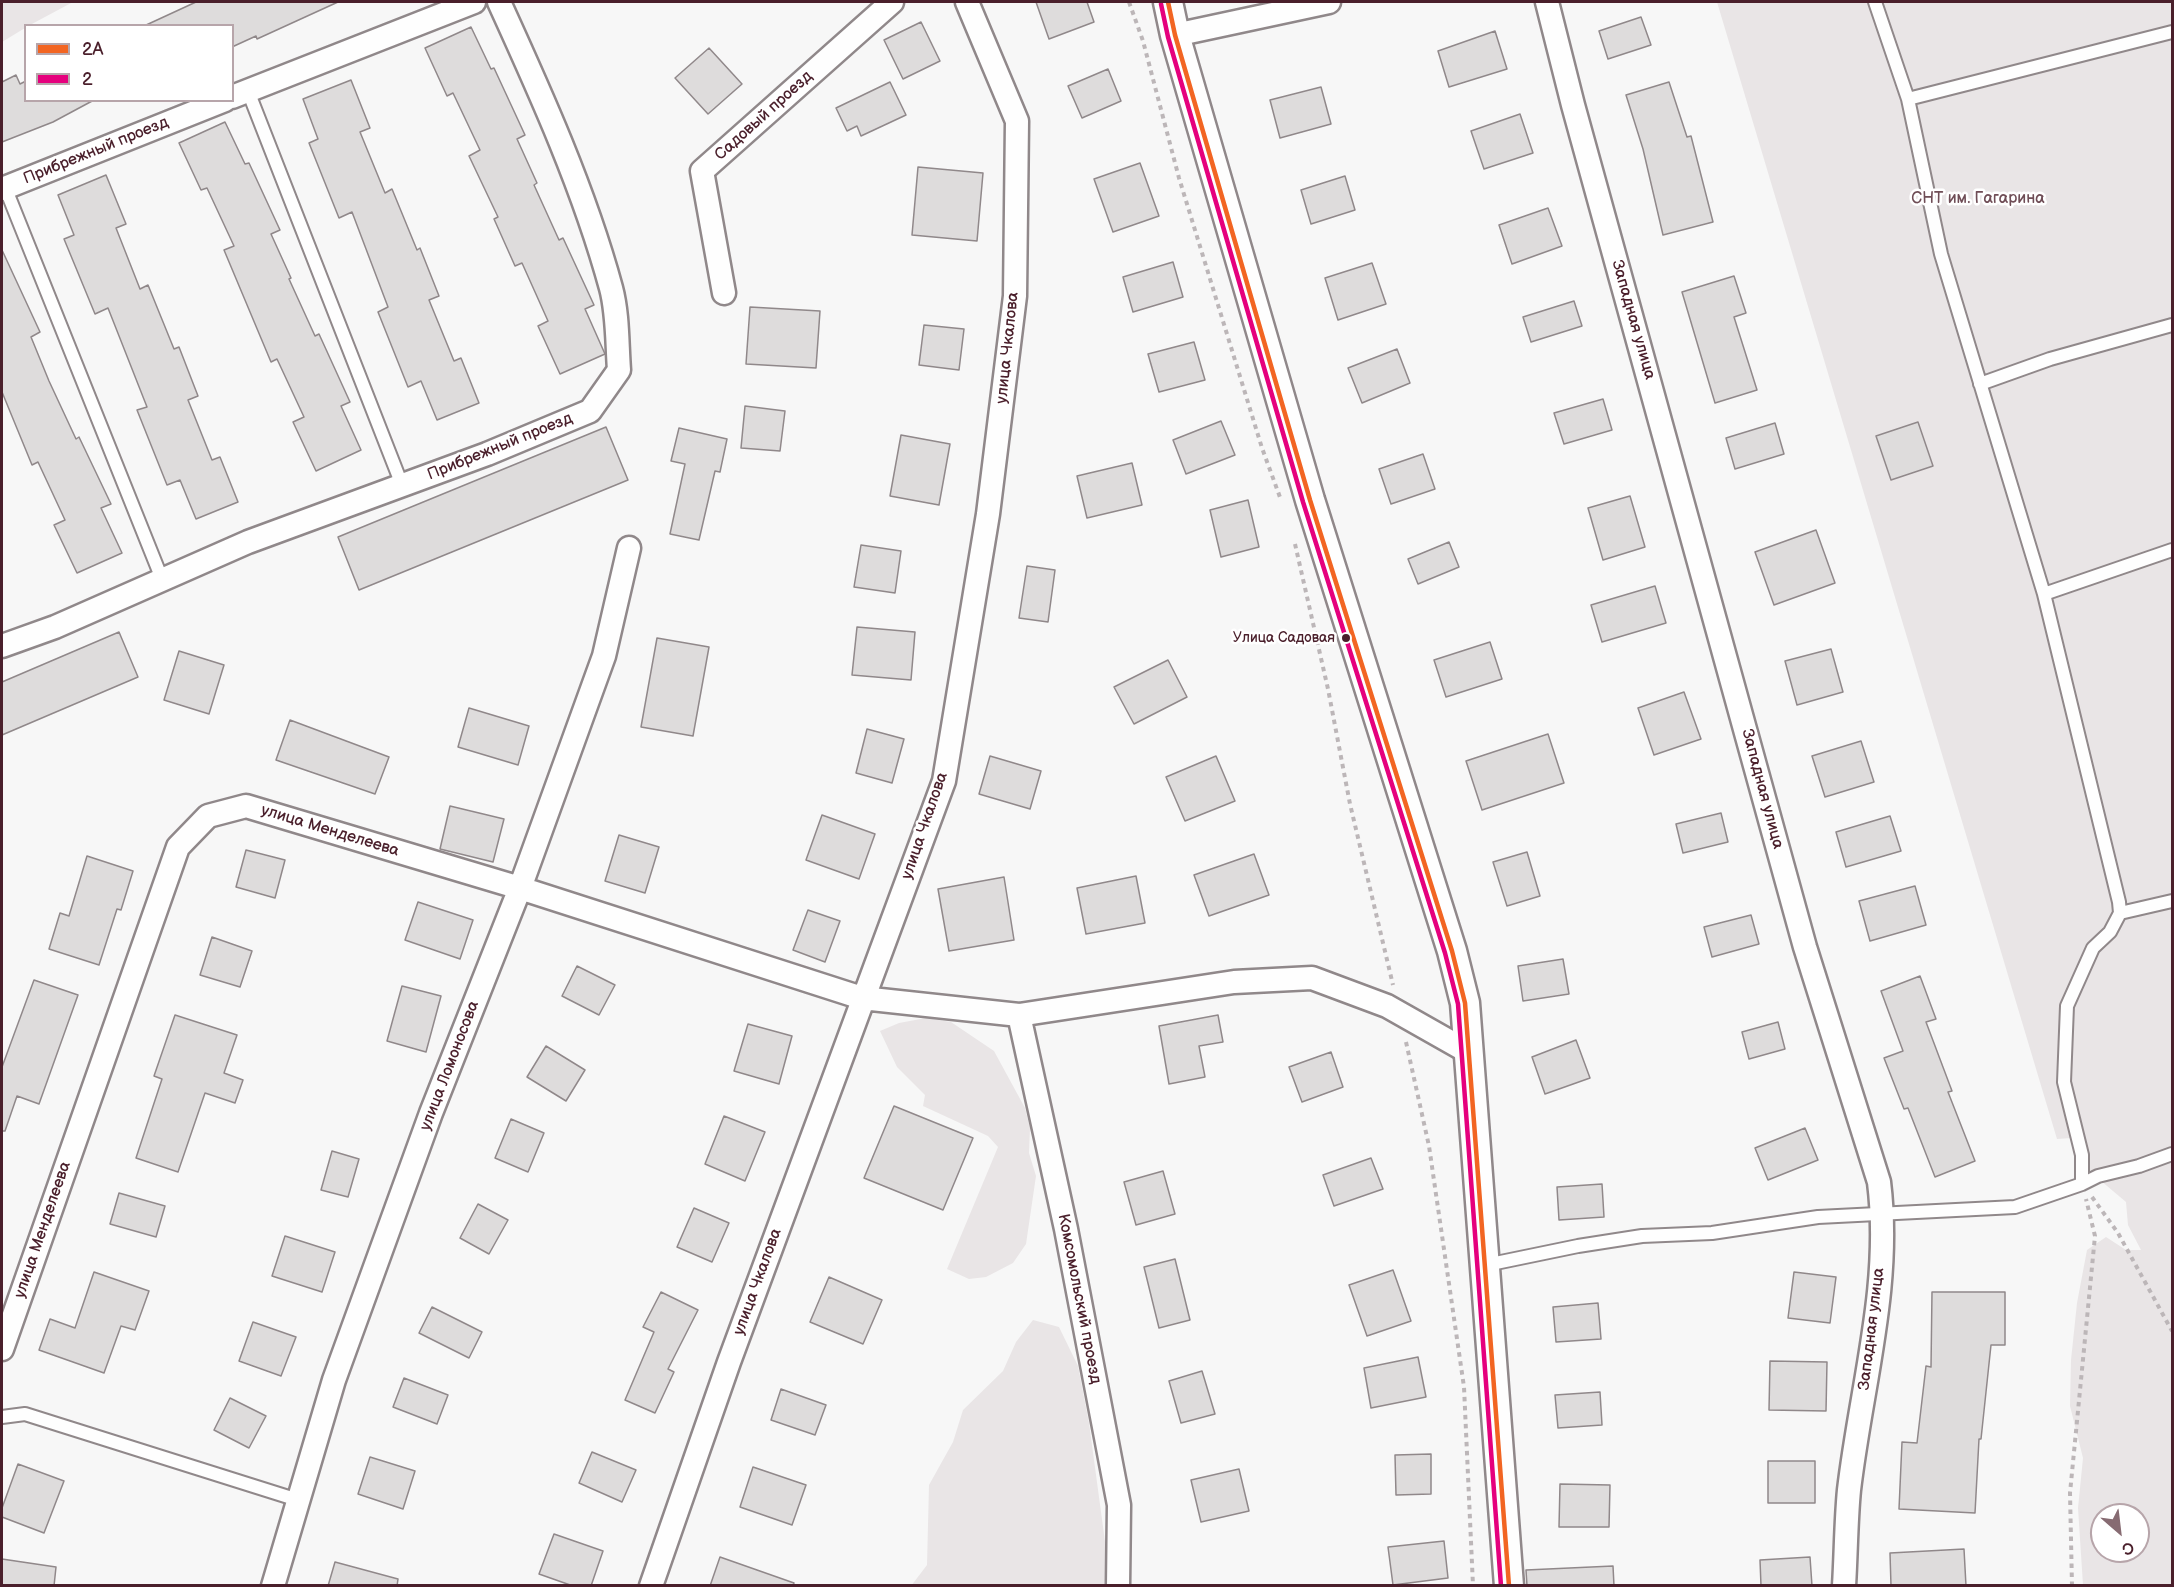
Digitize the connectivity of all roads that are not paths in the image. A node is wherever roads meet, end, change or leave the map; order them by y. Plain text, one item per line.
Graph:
1 (474, 2) edge
2 (499, 2) edge
3 (892, 2) edge
4 (967, 2) edge
5 (1168, 2) edge
6 (1329, 2) edge
7 (1547, 2) edge
8 (1875, 2) edge
9 (2172, 32) edge
10 (1175, 35) junction
11 (240, 94) edge
12 (1908, 99) junction
13 (220, 102) edge
14 (3, 188) edge
15 (724, 293) dead end
16 (2172, 325) edge
17 (1980, 384) junction
18 (402, 485) junction
19 (629, 548) dead end
20 (2172, 550) edge
21 (162, 579) junction
22 (2044, 594) junction
23 (2, 646) edge
24 (520, 888) junction
25 (2172, 901) edge
26 (2120, 914) junction
27 (862, 998) junction
28 (1019, 1015) junction
29 (1470, 1053) junction
30 (2172, 1154) edge
31 (2082, 1184) junction
32 (1883, 1214) junction
33 (1486, 1265) junction
34 (2, 1349) edge
35 (2, 1417) edge
36 (298, 1500) junction
37 (273, 1586) edge
38 (651, 1586) edge
39 (1118, 1586) edge
40 (1509, 1586) edge
41 (1844, 1586) edge

1 - 11 street
2 - 18 street, Прибрежный проезд
3 - 15 street, Садовый проезд
4 - 27 street, улица Чкалова
5 - 10 street
6 - 10 street
7 - 32 street, Западная улица
8 - 12 lane
9 - 12 lane
10 - 29 street
11 - 18 lane
12 - 17 lane
13 - 14 street, Прибрежный проезд
14 - 21 lane
16 - 17 lane
17 - 22 lane
18 - 21 street, Прибрежный проезд
19 - 24 street, улица Ломоносова
20 - 22 lane
21 - 23 street, Прибрежный проезд
22 - 26 lane
24 - 27 street, улица Менделеева
24 - 34 street, улица Менделеева
24 - 36 street, улица Ломоносова
25 - 26 lane
26 - 31 lane
27 - 28 street, улица Менделеева
27 - 38 street, улица Чкалова
28 - 29 street, улица Менделеева
28 - 39 street, Комсомольский проезд
29 - 33 street
30 - 31 lane
31 - 32 lane
32 - 33 lane
32 - 41 street, Западная улица
33 - 40 street
35 - 36 lane
36 - 37 street, улица Ломоносова

